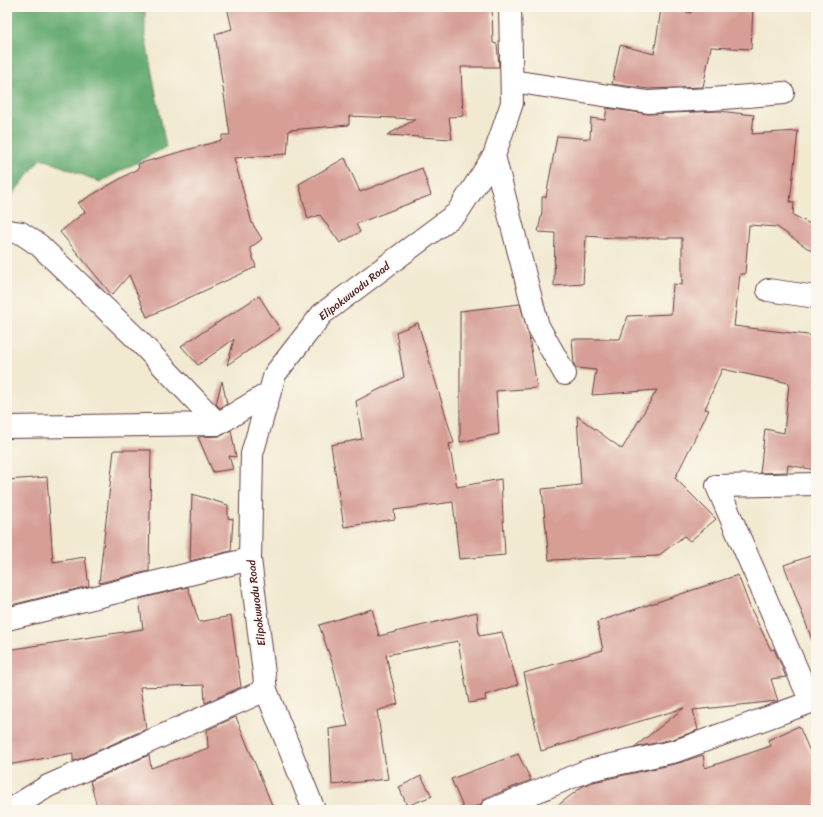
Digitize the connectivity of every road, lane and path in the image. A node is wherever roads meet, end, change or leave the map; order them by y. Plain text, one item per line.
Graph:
1 (510, 7) edge
2 (512, 81) junction
3 (784, 93) dead end
4 (494, 156) junction
5 (7, 230) edge
6 (768, 290) dead end
7 (816, 297) edge
8 (565, 374) dead end
9 (269, 393) junction
10 (218, 424) junction
11 (7, 427) edge
12 (816, 484) edge
13 (250, 559) junction
14 (7, 619) edge
15 (266, 690) junction
16 (9, 810) edge
17 (314, 810) edge
18 (491, 810) edge

1 - 2 street, Elipokwuodu Road
2 - 3 street
2 - 4 street, Elipokwuodu Road
4 - 8 street
4 - 9 street, Elipokwuodu Road
5 - 10 street
6 - 7 street
9 - 10 street
9 - 13 street, Elipokwuodu Road
10 - 11 street
12 - 18 street
13 - 14 street
13 - 15 street, Elipokwuodu Road
15 - 16 street
15 - 17 street, Elipokwuodu Road

